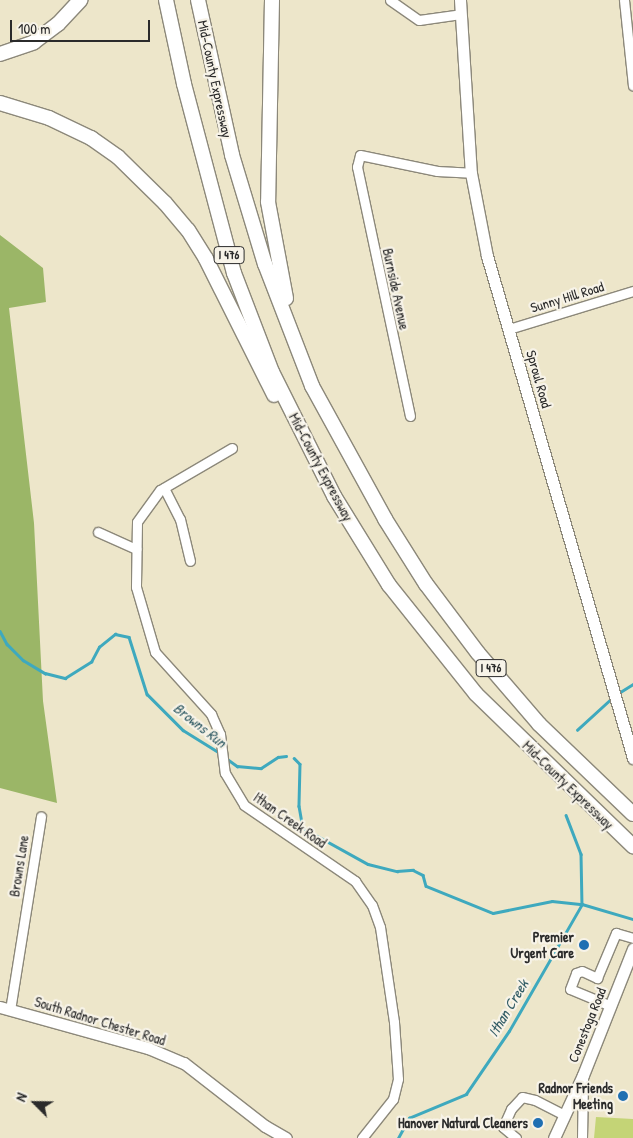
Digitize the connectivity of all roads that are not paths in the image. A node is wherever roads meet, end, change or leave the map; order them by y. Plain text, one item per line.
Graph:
1 (80, 0) edge
2 (166, 0) edge
3 (198, 0) edge
4 (272, 0) edge
5 (390, 0) edge
6 (460, 0) edge
7 (624, 0) edge
8 (461, 14) junction
9 (0, 54) edge
10 (633, 86) edge
11 (0, 103) edge
12 (471, 173) junction
13 (633, 291) edge
14 (508, 329) junction
15 (312, 386) junction
16 (410, 416) dead end
17 (232, 448) dead end
18 (164, 488) junction
19 (334, 496) junction
20 (98, 532) dead end
21 (136, 549) junction
22 (190, 561) dead end
23 (633, 758) edge
24 (633, 814) edge
25 (41, 816) dead end
26 (629, 843) edge
27 (633, 938) edge
28 (633, 949) edge
29 (611, 1006) junction
30 (5, 1008) edge
31 (583, 1075) junction
32 (564, 1115) junction
33 (286, 1138) edge
34 (362, 1138) edge
35 (516, 1138) edge
36 (554, 1138) edge
37 (582, 1138) edge

1 - 9 highway
2 - 19 highway, Mid-County Expressway / I 476
3 - 15 highway, Mid-County Expressway / I 476
4 - 15 highway
5 - 8 street
6 - 8 main road, Sproul Road
7 - 10 street
8 - 12 main road, Sproul Road
11 - 19 highway
12 - 14 main road, Sproul Road
12 - 16 street, Burnside Avenue
13 - 14 street, Sunny Hill Road
14 - 23 main road, Sproul Road
15 - 24 highway, Mid-County Expressway / I 476
17 - 18 street, Ithan Creek Road
18 - 21 street, Ithan Creek Road
18 - 22 street
19 - 26 highway, Mid-County Expressway / I 476
20 - 21 street
21 - 34 street, Ithan Creek Road
25 - 30 street, Browns Lane
27 - 29 street
28 - 29 main road, Conestoga Road
29 - 31 main road, Conestoga Road
30 - 33 main road, South Radnor Chester Road
31 - 32 main road, Conestoga Road
31 - 37 street
32 - 35 street
32 - 36 main road, Conestoga Road

